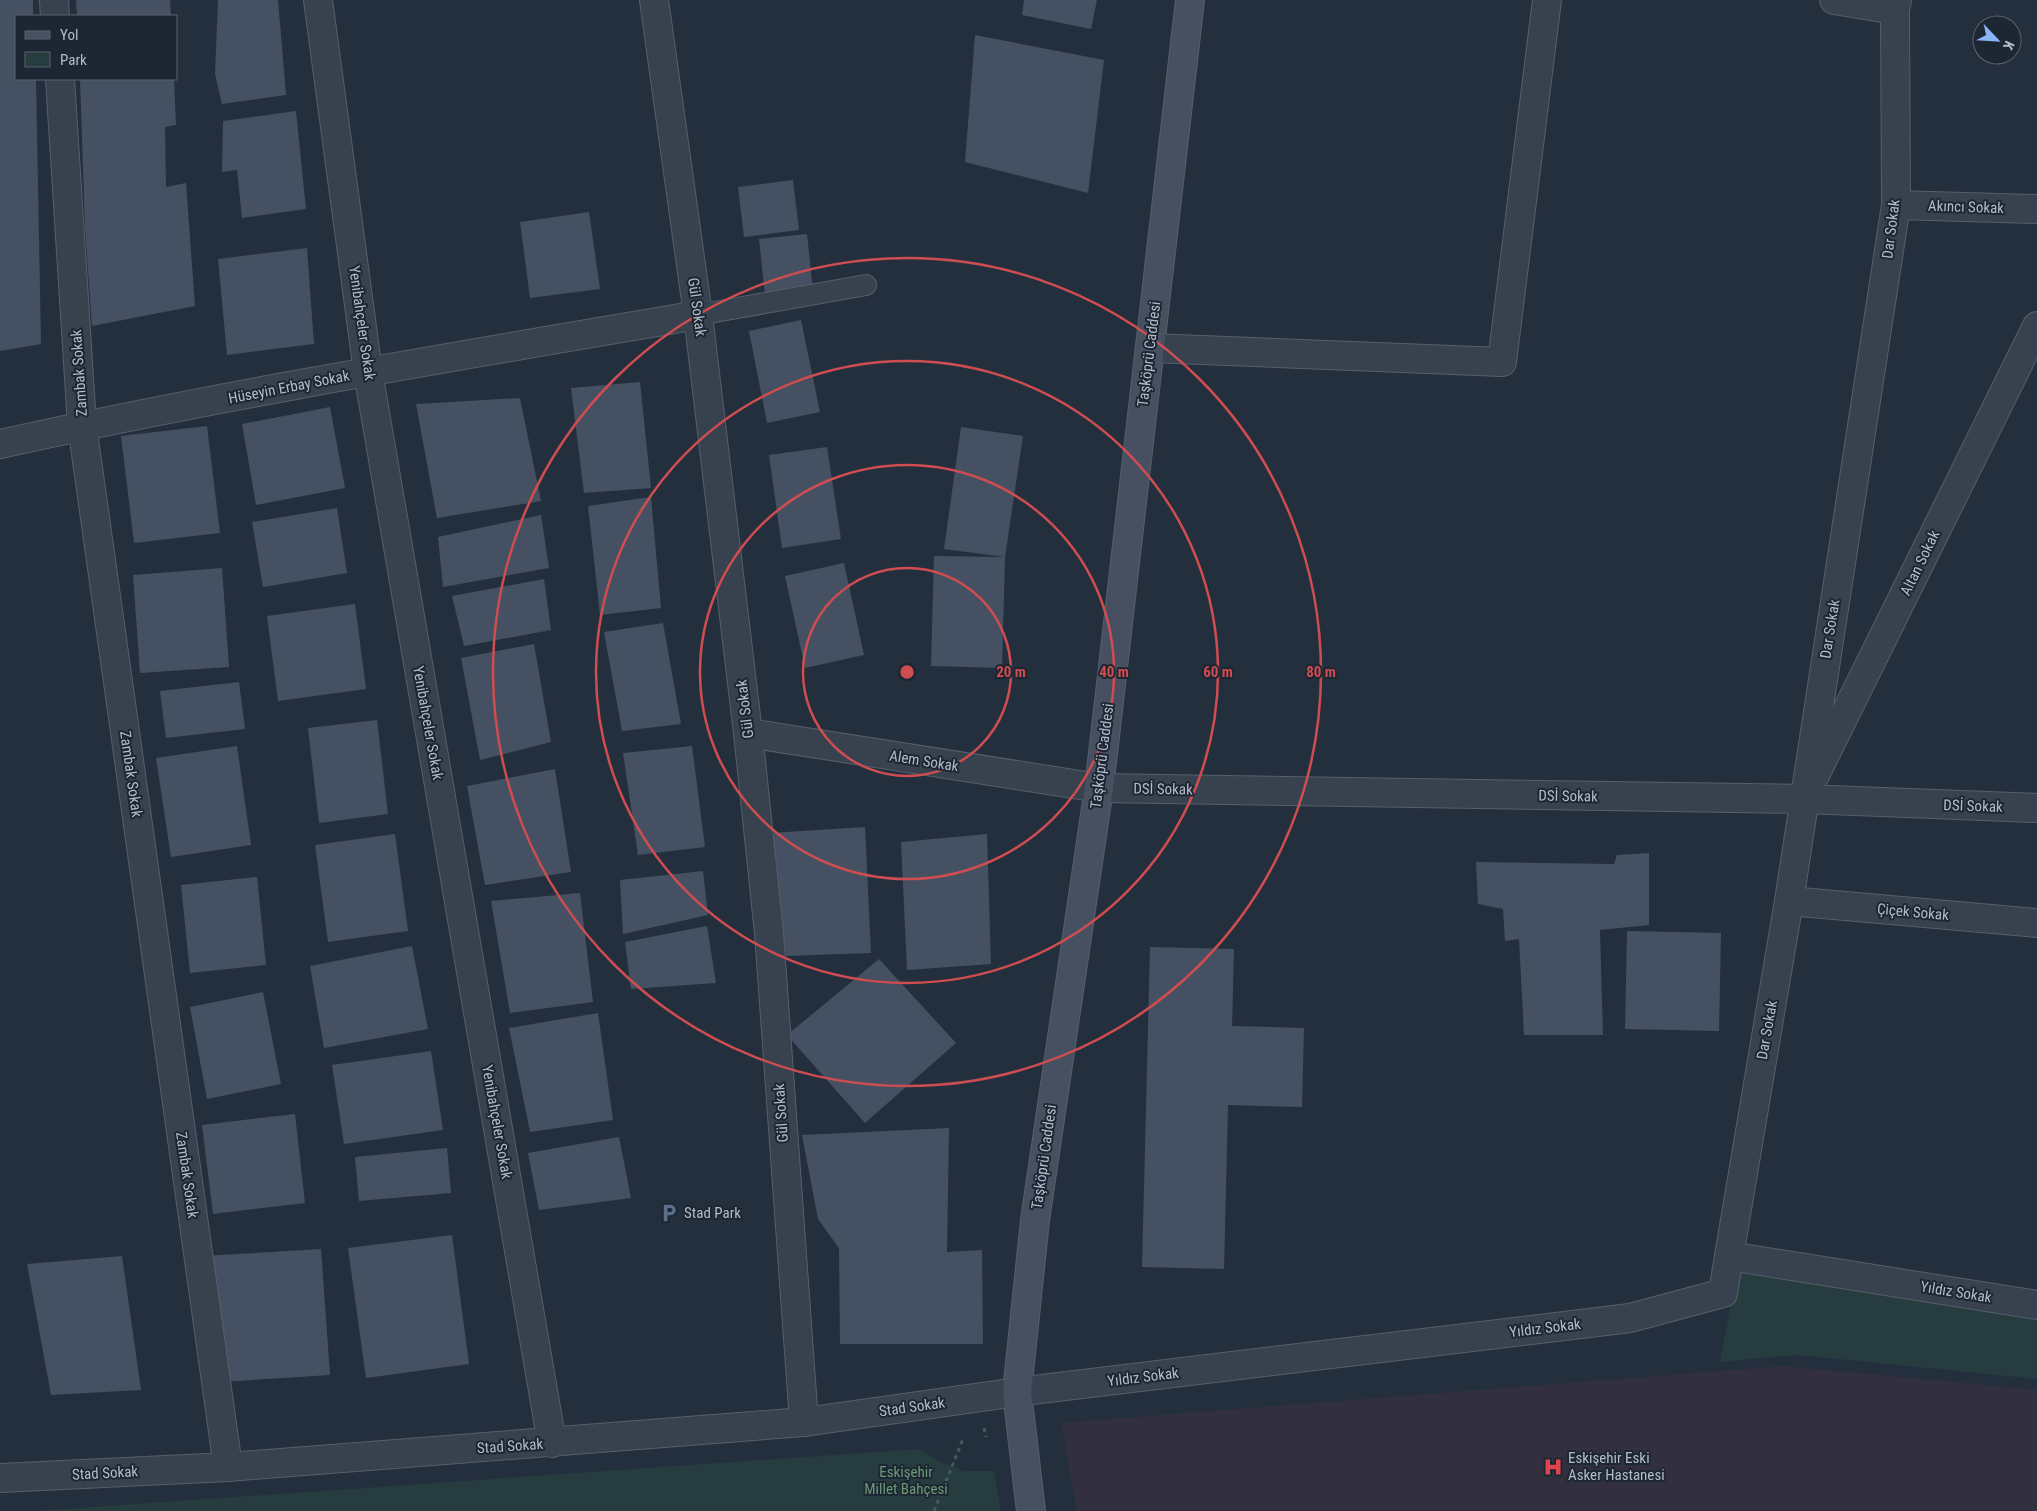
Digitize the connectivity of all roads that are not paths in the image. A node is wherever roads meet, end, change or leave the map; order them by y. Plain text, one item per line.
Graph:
1 (54, 0) edge
2 (318, 0) edge
3 (654, 0) edge
4 (1190, 0) edge
5 (1547, 0) edge
6 (1834, 0) edge
7 (1896, 5) edge
8 (56, 15) edge
9 (60, 80) edge
10 (1896, 204) junction
11 (2037, 209) edge
12 (866, 285) dead end
13 (698, 315) junction
14 (2037, 326) edge
15 (1150, 348) junction
16 (368, 372) junction
17 (82, 426) junction
18 (0, 444) edge
19 (748, 733) junction
20 (1099, 788) junction
21 (1804, 799) junction
22 (2037, 808) edge
23 (1789, 901) junction
24 (2037, 923) edge
25 (1729, 1256) junction
26 (2037, 1305) edge
27 (1017, 1392) junction
28 (804, 1422) junction
29 (552, 1443) junction
30 (228, 1467) junction
31 (0, 1478) edge
32 (1031, 1511) edge

1 - 8 street
2 - 16 street, Yenibahçeler Sokak
3 - 13 street, Gül Sokak
4 - 15 main road, Taşköprü Caddesi
5 - 15 street
6 - 7 street
7 - 10 street, Dar Sokak
9 - 17 street, Zambak Sokak
10 - 11 street, Akıncı Sokak
10 - 21 street, Dar Sokak
12 - 13 lane
13 - 16 street, Hüseyin Erbay Sokak
13 - 19 street, Gül Sokak
14 - 21 street, Altan Sokak
15 - 20 main road, Taşköprü Caddesi
16 - 17 street, Hüseyin Erbay Sokak
16 - 29 street, Yenibahçeler Sokak
17 - 18 street, Hüseyin Erbay Sokak
17 - 30 street, Zambak Sokak
19 - 20 street, Alem Sokak
19 - 28 street, Gül Sokak
20 - 21 street, DSİ Sokak
20 - 27 main road, Taşköprü Caddesi
21 - 22 street, DSİ Sokak
21 - 23 street, Dar Sokak
23 - 24 street, Çiçek Sokak
23 - 25 street, Dar Sokak
25 - 26 street, Yıldız Sokak
25 - 27 street, Yıldız Sokak
27 - 28 street, Stad Sokak
27 - 32 main road, Taşköprü Caddesi
28 - 29 street, Stad Sokak
29 - 30 street, Stad Sokak
30 - 31 street, Stad Sokak

